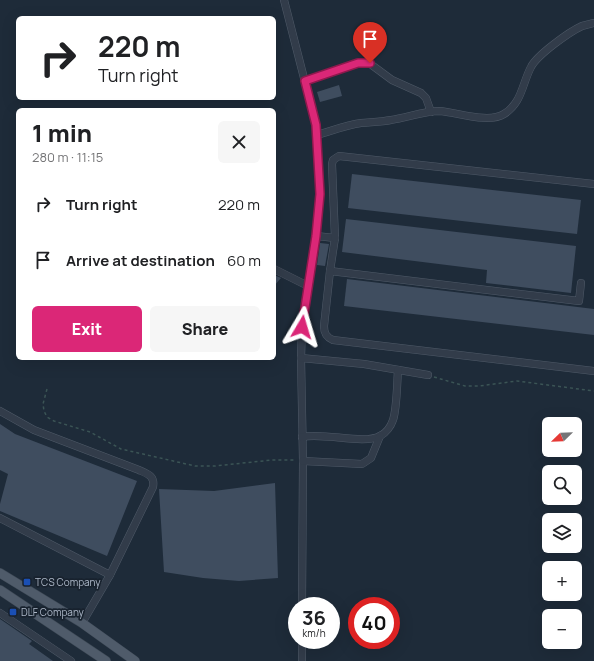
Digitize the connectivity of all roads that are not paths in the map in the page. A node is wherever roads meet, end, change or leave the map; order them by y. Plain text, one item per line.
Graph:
1 (284, 0) edge
2 (594, 23) edge
3 (305, 81) junction
4 (431, 112) junction
5 (317, 135) junction
6 (594, 184) edge
7 (316, 236) junction
8 (335, 238) junction
9 (276, 270) edge
10 (330, 271) junction
11 (580, 283) dead end
12 (308, 286) junction
13 (301, 358) junction
14 (398, 370) junction
15 (594, 371) edge
16 (428, 375) road end
17 (0, 411) edge
18 (380, 436) junction
19 (302, 437) junction
20 (303, 461) junction
21 (0, 518) edge
22 (0, 573) edge
23 (110, 574) junction
24 (0, 590) edge
25 (302, 597) edge
26 (0, 613) edge
27 (82, 623) junction
28 (302, 649) edge
29 (70, 661) edge
30 (106, 661) edge
31 (135, 661) edge
32 (302, 661) edge

1 - 3 street
2 - 4 street
3 - 4 street
3 - 5 street
4 - 5 street
5 - 7 street
6 - 8 street
7 - 8 street
7 - 12 street
8 - 10 street
9 - 12 street
10 - 11 street
10 - 15 street
12 - 13 street
13 - 14 street
13 - 19 street
14 - 16 street
14 - 18 street
17 - 23 street
18 - 19 street
18 - 20 street
19 - 20 street
20 - 25 street
21 - 23 street
22 - 27 main road
23 - 27 street
24 - 30 main road
26 - 29 street
27 - 31 main road
28 - 32 street

